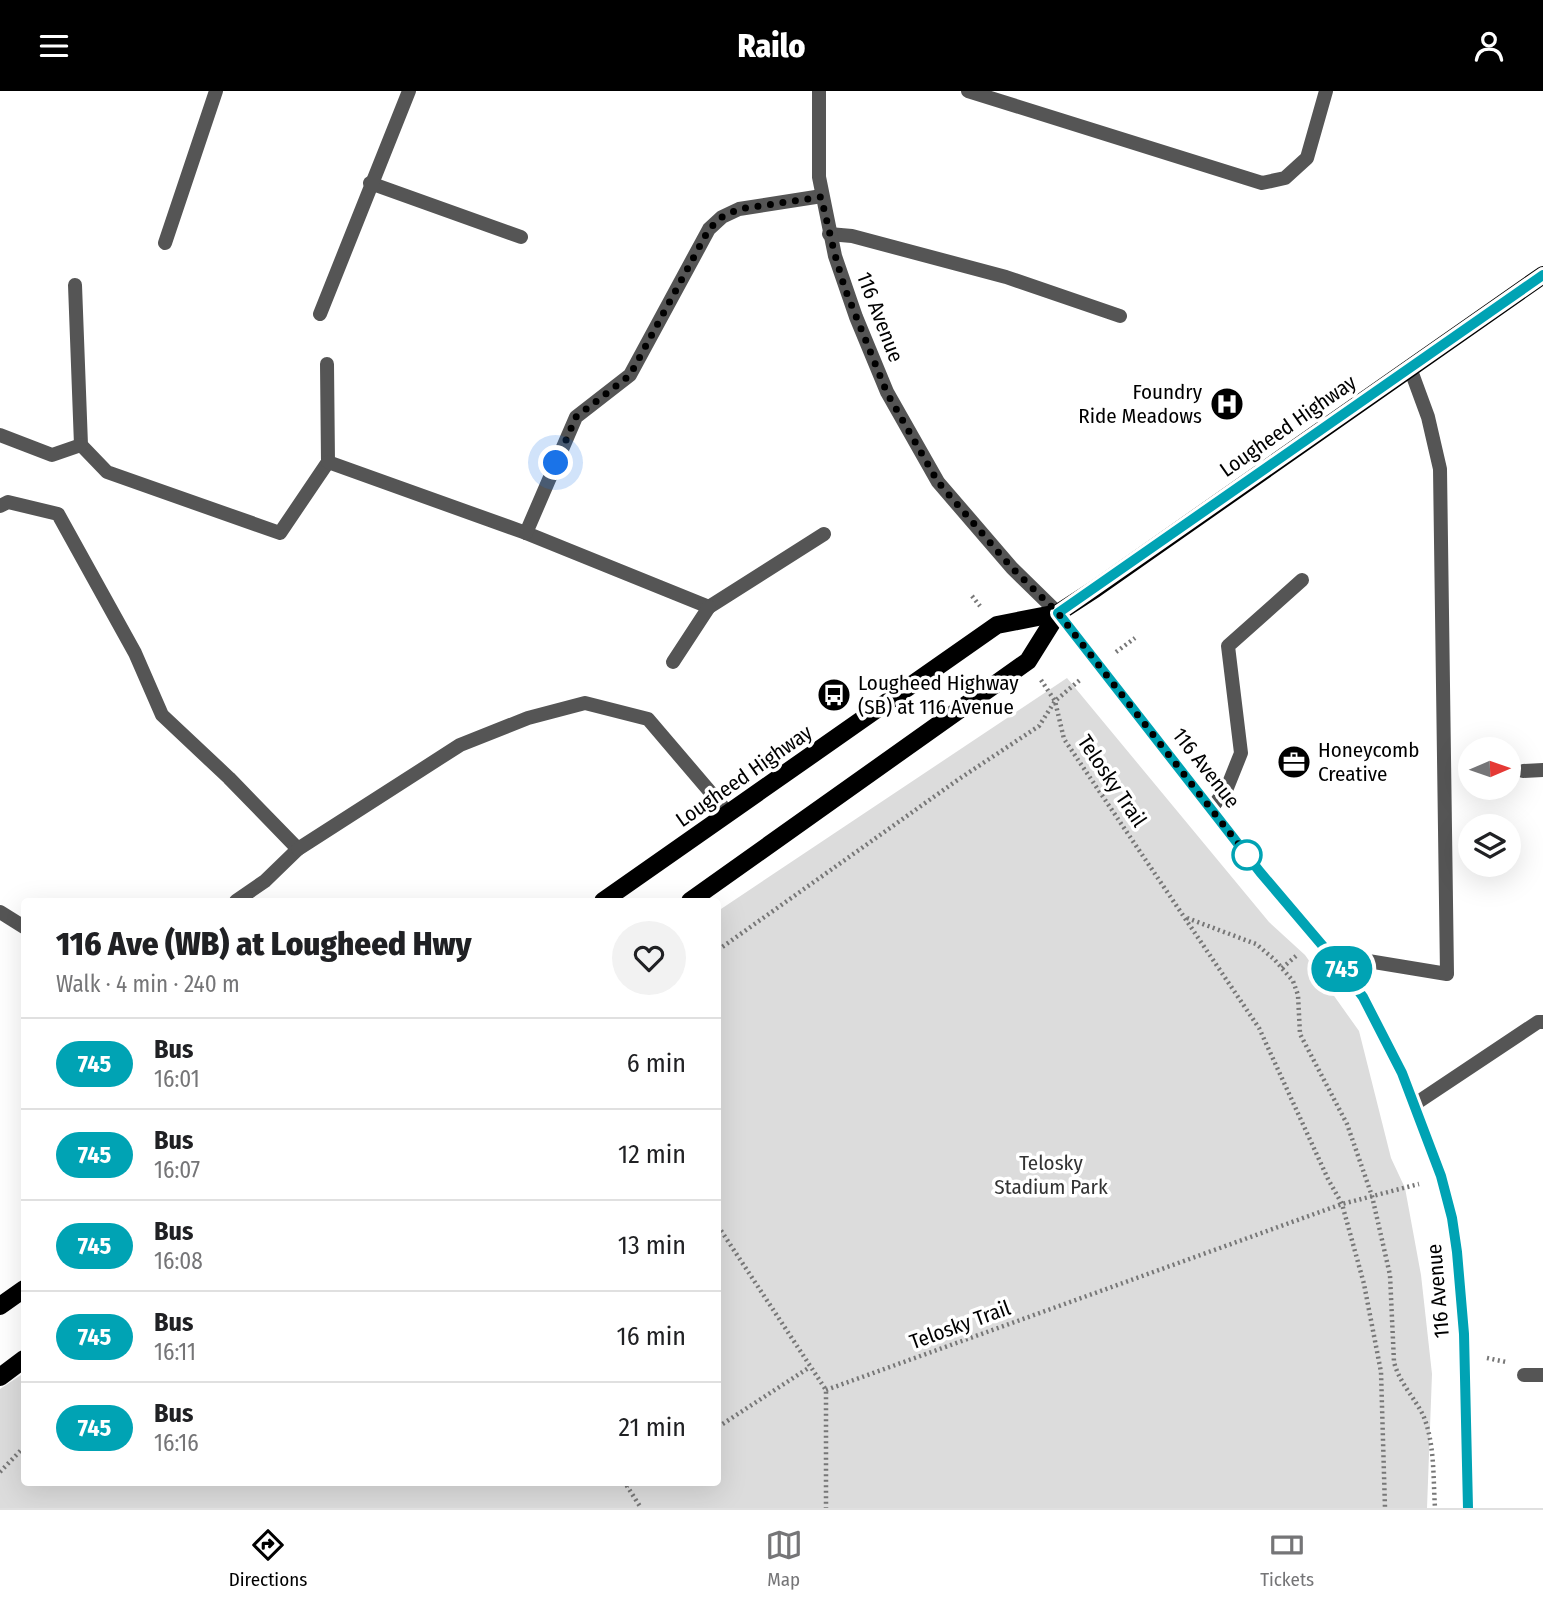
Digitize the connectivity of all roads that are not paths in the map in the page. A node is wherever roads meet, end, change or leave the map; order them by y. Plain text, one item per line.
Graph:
1 (216, 91) edge
2 (409, 91) edge
3 (819, 91) edge
4 (968, 91) edge
5 (1326, 91) edge
6 (370, 183) junction
7 (821, 197) junction
8 (830, 234) junction
9 (522, 237) dead end
10 (165, 243) dead end
11 (1543, 275) edge
12 (75, 285) dead end
13 (320, 314) dead end
14 (1121, 316) dead end
15 (327, 364) dead end
16 (1410, 368) junction
17 (0, 435) edge
18 (81, 445) junction
19 (328, 462) junction
20 (0, 506) edge
21 (526, 533) junction
22 (824, 534) dead end
23 (1302, 580) dead end
24 (709, 607) junction
25 (1058, 613) junction
26 (673, 662) dead end
27 (1543, 770) edge
28 (1523, 771) dead end
29 (1211, 809) junction
30 (729, 814) junction
31 (298, 849) junction
32 (240, 898) edge
33 (607, 898) edge
34 (694, 898) edge
35 (0, 912) edge
36 (21, 925) edge
37 (1339, 965) junction
38 (1543, 1022) edge
39 (1415, 1104) junction
40 (21, 1291) edge
41 (0, 1306) edge
42 (21, 1361) edge
43 (1543, 1374) edge
44 (1524, 1375) dead end
45 (0, 1377) edge
46 (1468, 1508) edge

1 - 10 street
2 - 6 street
3 - 7 street, 116 Avenue
4 - 5 street
6 - 9 street
6 - 13 street
7 - 8 street, 116 Avenue
7 - 21 street
8 - 14 street
8 - 25 street, 116 Avenue
11 - 16 main road, Lougheed Highway
12 - 18 street
15 - 19 street
16 - 25 main road, Lougheed Highway
16 - 37 street
17 - 18 street
18 - 19 street
19 - 21 street
20 - 31 street
21 - 24 street
22 - 24 street
23 - 29 street
24 - 26 street
25 - 29 street, 116 Avenue
25 - 30 main road, Lougheed Highway
25 - 34 main road, Lougheed Highway
27 - 28 street
29 - 37 street, 116 Avenue
30 - 31 street
30 - 33 main road, Lougheed Highway
31 - 32 street
35 - 36 street
37 - 39 street, 116 Avenue
38 - 39 street
39 - 46 street, 116 Avenue
40 - 41 main road
42 - 45 main road
43 - 44 street

